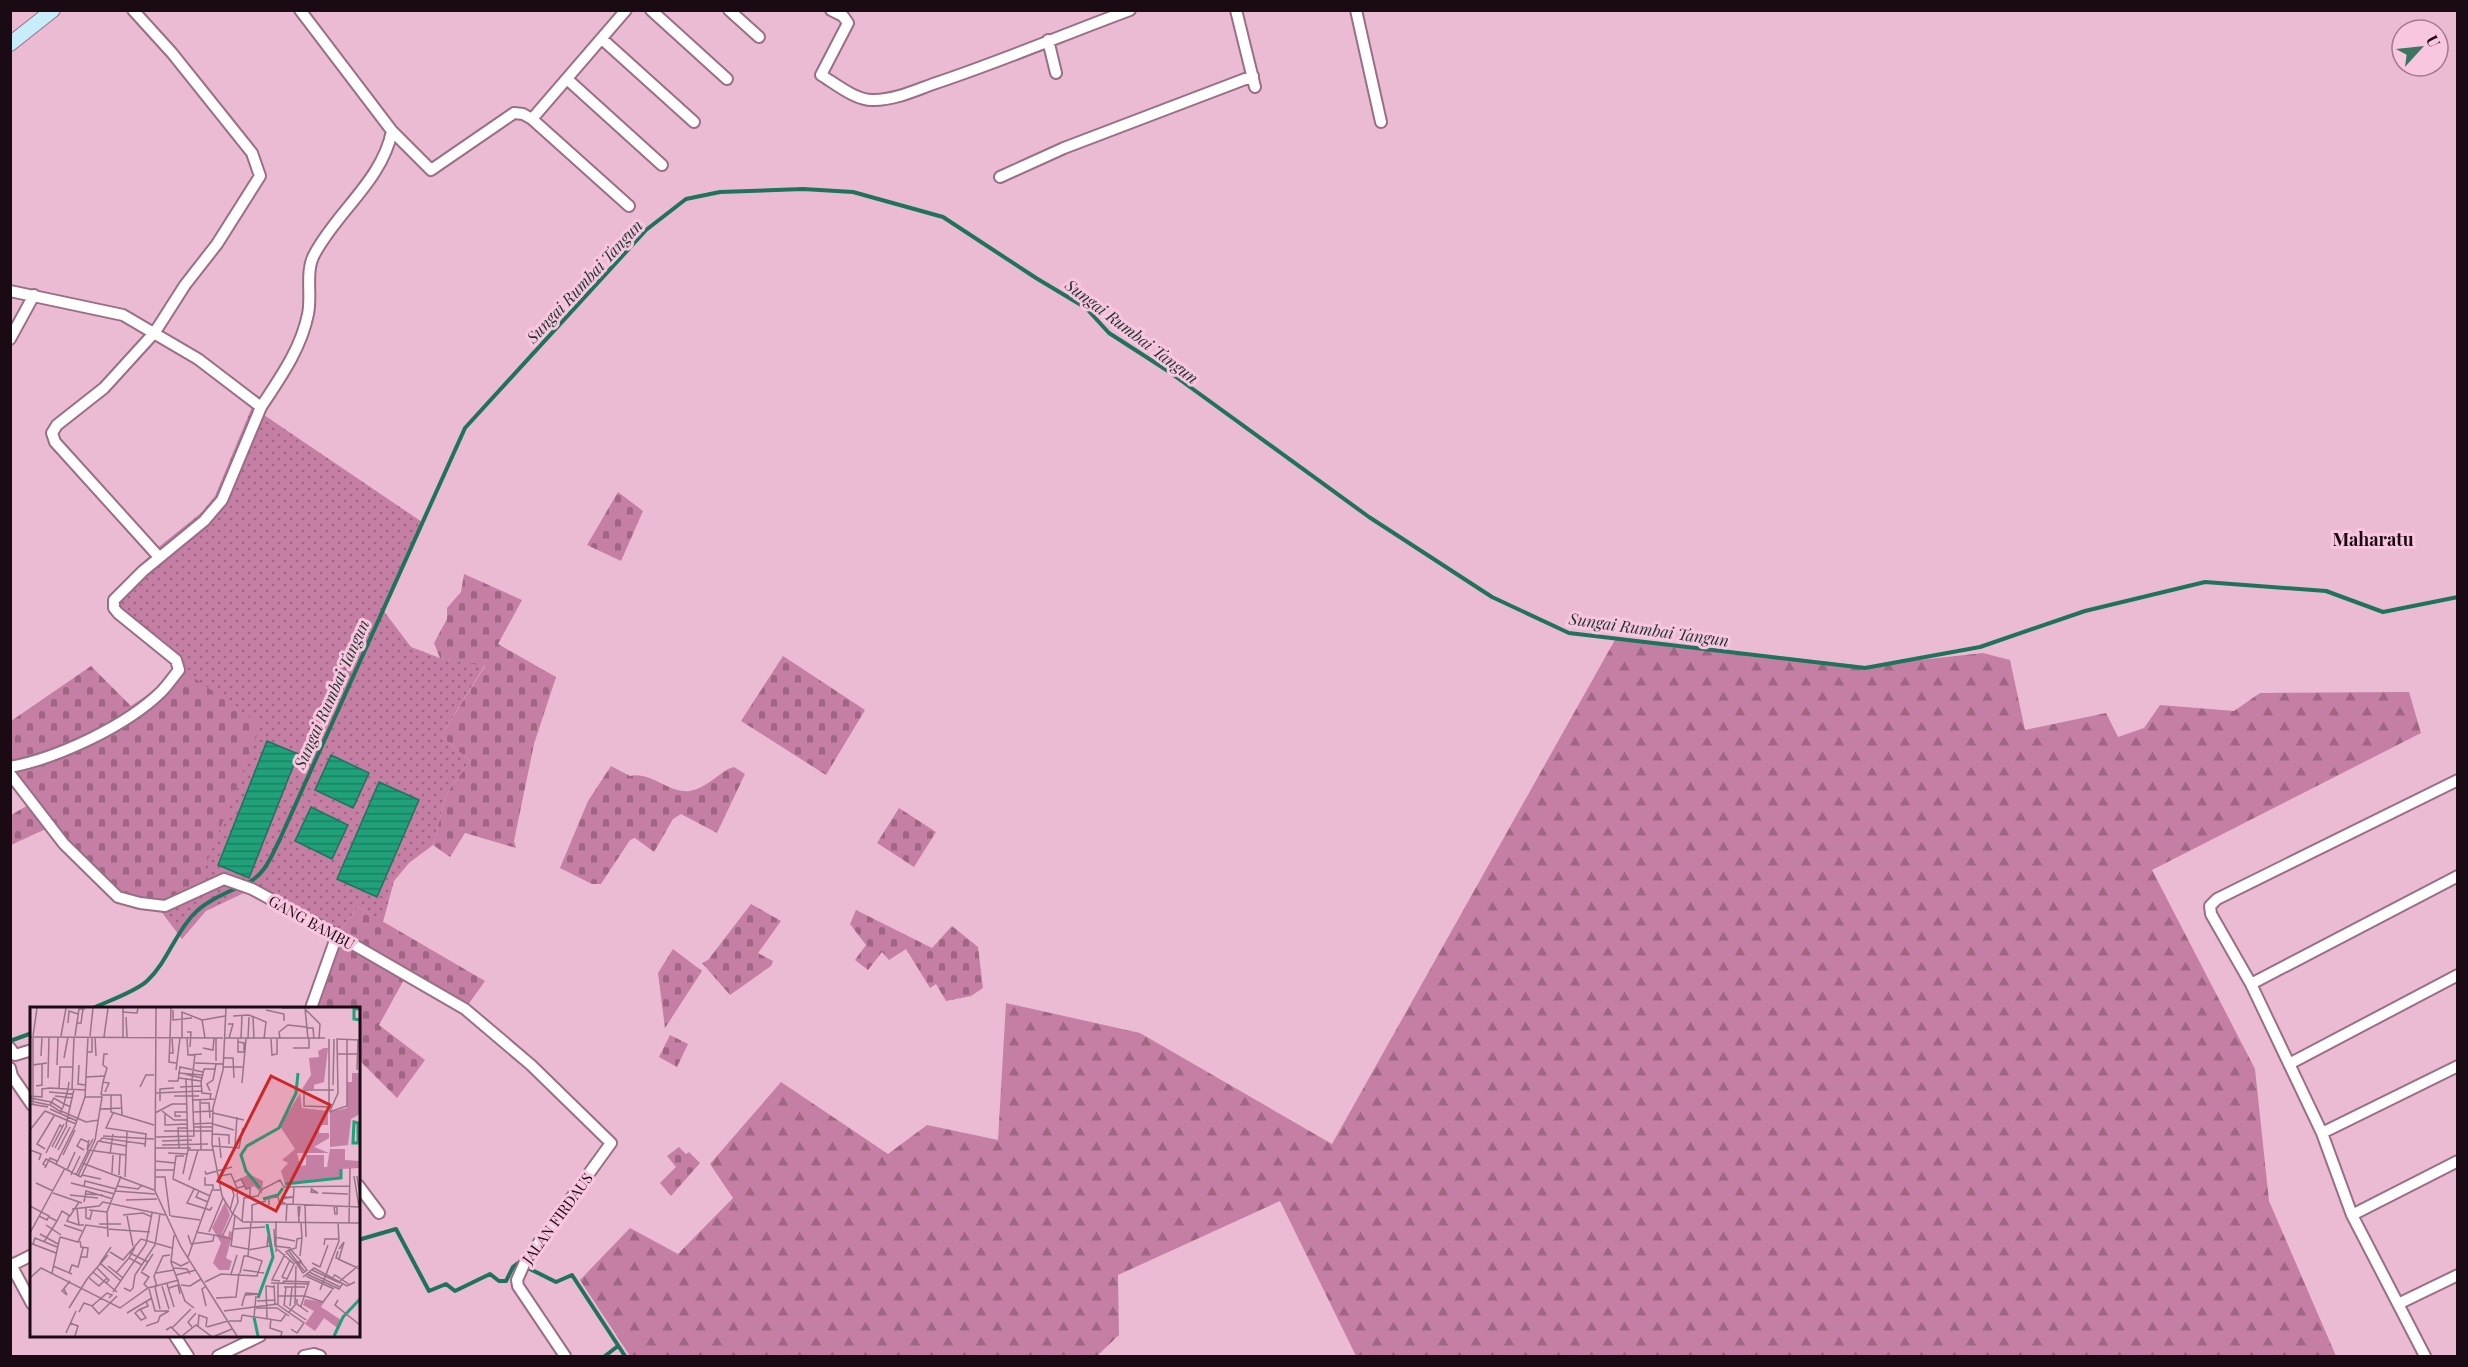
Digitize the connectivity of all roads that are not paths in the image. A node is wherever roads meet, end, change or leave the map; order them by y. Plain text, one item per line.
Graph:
1 (53, 10) edge
2 (133, 10) edge
3 (300, 10) edge
4 (626, 10) edge
5 (651, 10) edge
6 (729, 10) edge
7 (831, 10) edge
8 (1130, 10) edge
9 (1236, 10) edge
10 (1356, 10) edge
11 (759, 37) dead end
12 (602, 39) junction
13 (1048, 40) junction
14 (10, 44) edge
15 (1056, 72) dead end
16 (567, 79) junction
17 (728, 79) dead end
18 (532, 119) junction
19 (694, 122) dead end
20 (1381, 122) dead end
21 (392, 131) junction
22 (662, 165) dead end
23 (1000, 177) dead end
24 (629, 206) dead end
25 (10, 291) edge
26 (34, 295) junction
27 (155, 332) junction
28 (10, 339) edge
29 (261, 408) junction
30 (159, 557) junction
31 (10, 767) edge
32 (10, 774) edge
33 (2457, 780) edge
34 (2457, 876) edge
35 (337, 935) junction
36 (2457, 975) edge
37 (2251, 984) junction
38 (311, 1007) edge
39 (30, 1050) edge
40 (12, 1053) edge
41 (2289, 1064) junction
42 (2457, 1066) edge
43 (10, 1068) edge
44 (30, 1102) edge
45 (2322, 1133) junction
46 (611, 1143) joint
47 (2457, 1161) edge
48 (360, 1188) edge
49 (379, 1213) dead end
50 (2352, 1215) junction
51 (30, 1256) edge
52 (11, 1265) edge
53 (2457, 1275) edge
54 (30, 1300) edge
55 (2398, 1304) junction
56 (176, 1337) edge
57 (239, 1339) edge
58 (188, 1356) edge
59 (218, 1356) edge
60 (304, 1356) edge
61 (320, 1356) edge
62 (565, 1356) edge
63 (2425, 1356) edge

1 - 14 main road
2 - 27 street
3 - 21 street
4 - 12 street
5 - 17 street
6 - 11 street
7 - 13 street
8 - 13 street
9 - 23 street
10 - 20 street
12 - 16 street
12 - 19 street
13 - 15 street
16 - 18 street
16 - 22 street
18 - 21 street
18 - 24 street
21 - 29 street
25 - 26 street
26 - 27 street
26 - 28 street
27 - 29 street
27 - 30 street
29 - 30 street
30 - 31 street
32 - 35 street, GANG BAMBU
33 - 37 street
34 - 37 street
35 - 38 street
35 - 46 street, GANG BAMBU
36 - 41 street
37 - 41 street
39 - 40 street
41 - 45 street
42 - 45 street
43 - 44 street
45 - 50 street
46 - 62 street, JALAN FIRDAUS
47 - 50 street
48 - 49 street
50 - 55 street
51 - 52 street
52 - 54 street
53 - 55 street
55 - 63 street
56 - 58 street
57 - 59 street
60 - 61 street

